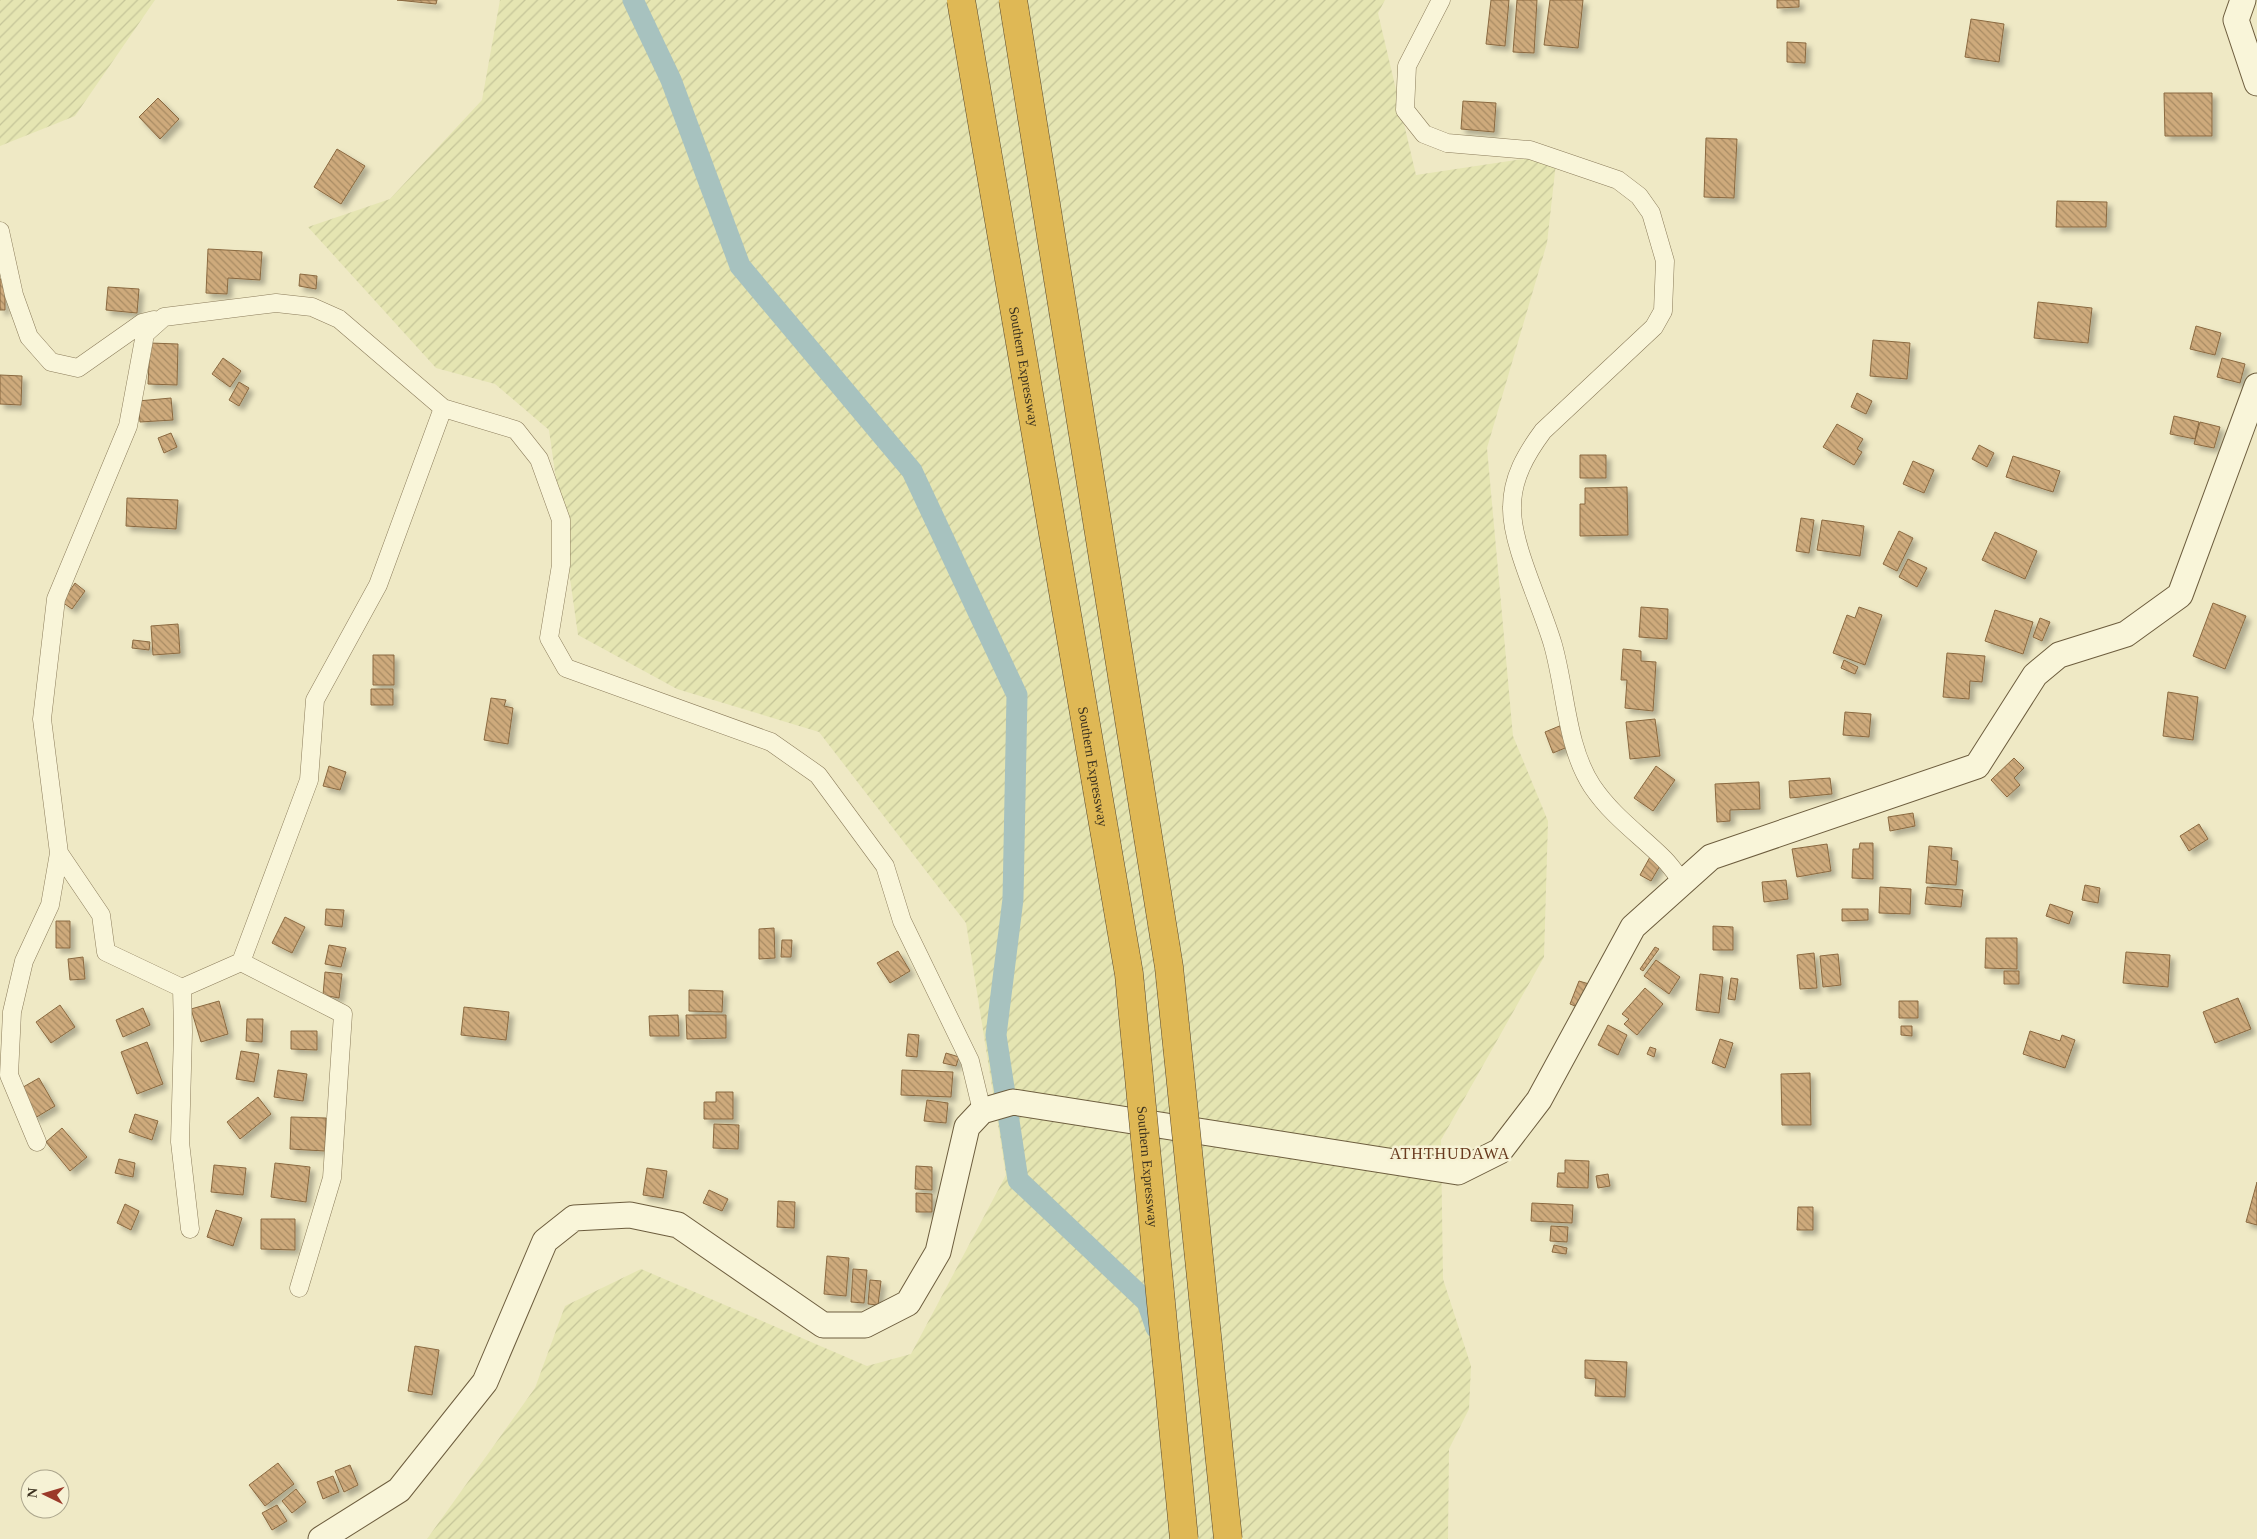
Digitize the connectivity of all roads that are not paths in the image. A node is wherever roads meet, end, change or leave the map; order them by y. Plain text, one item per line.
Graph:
1 (961, 0) edge
2 (1013, 0) edge
3 (1441, 0) edge
4 (2243, 0) edge
5 (2257, 83) edge
6 (0, 231) edge
7 (164, 316) junction
8 (2257, 386) edge
9 (443, 408) junction
10 (59, 852) junction
11 (1683, 883) junction
12 (241, 962) junction
13 (182, 988) junction
14 (985, 1109) junction
15 (37, 1142) dead end
16 (190, 1229) dead end
17 (299, 1288) dead end
18 (321, 1539) edge
19 (1184, 1539) edge
20 (1228, 1539) edge

1 - 19 highway, Southern Expressway, bridge
2 - 20 highway, bridge
3 - 11 street
4 - 5 street
6 - 7 street
7 - 9 street
7 - 10 street
8 - 11 street
9 - 12 street
9 - 14 street
10 - 13 street
10 - 15 street
11 - 14 street
12 - 13 street
12 - 17 street
13 - 16 street
14 - 18 street

